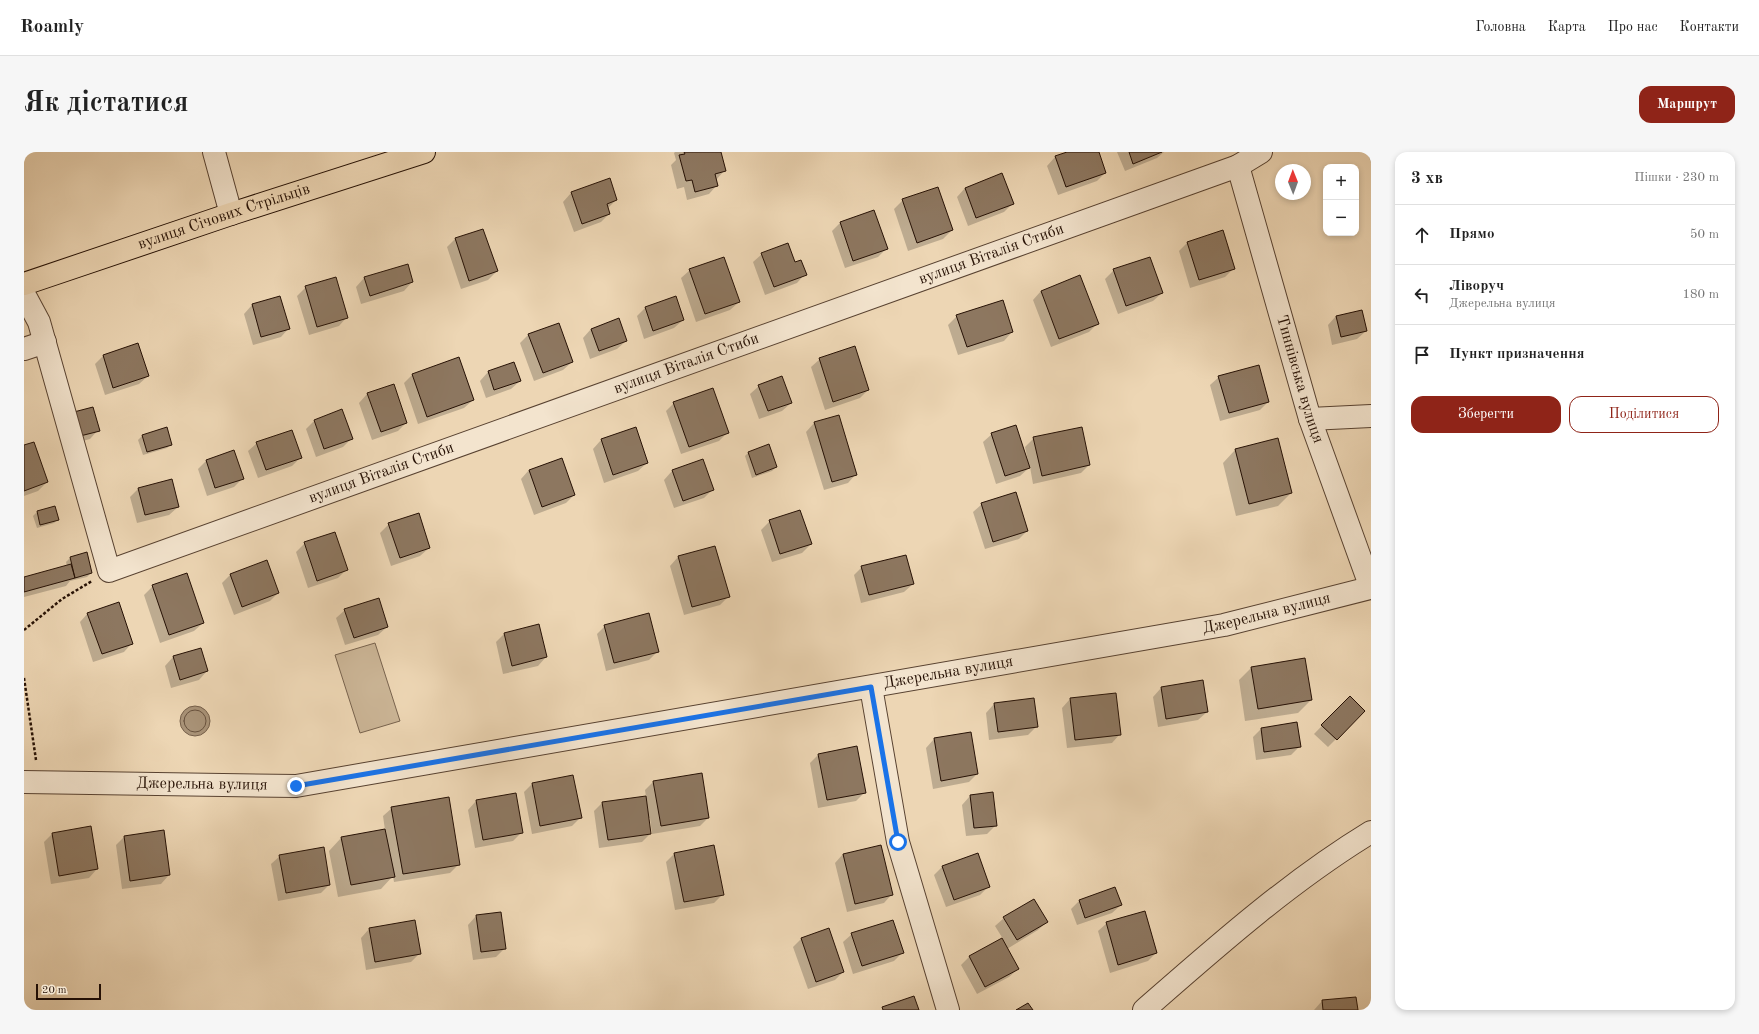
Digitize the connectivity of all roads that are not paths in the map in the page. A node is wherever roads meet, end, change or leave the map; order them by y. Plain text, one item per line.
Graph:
1 (214, 152) edge
2 (424, 152) edge
3 (1261, 152) edge
4 (1238, 166) junction
5 (232, 214) junction
6 (24, 284) edge
7 (24, 294) edge
8 (45, 342) junction
9 (24, 349) edge
10 (1371, 416) edge
11 (1310, 419) junction
12 (1371, 588) edge
13 (871, 687) junction
14 (32, 782) edge
15 (1371, 832) edge
16 (948, 1010) edge
17 (1144, 1010) edge

1 - 5 street
2 - 5 main road, вулиця Січових Стрільців
3 - 4 street, вулиця Віталія Стиби
4 - 8 street, вулиця Віталія Стиби
4 - 11 street, Тиннівська вулиця
5 - 6 main road, вулиця Січових Стрільців
7 - 8 street
8 - 9 street
10 - 11 street
11 - 12 street, Тиннівська вулиця
12 - 13 street, Джерельна вулиця
13 - 14 street, Джерельна вулиця
13 - 16 street
15 - 17 street

